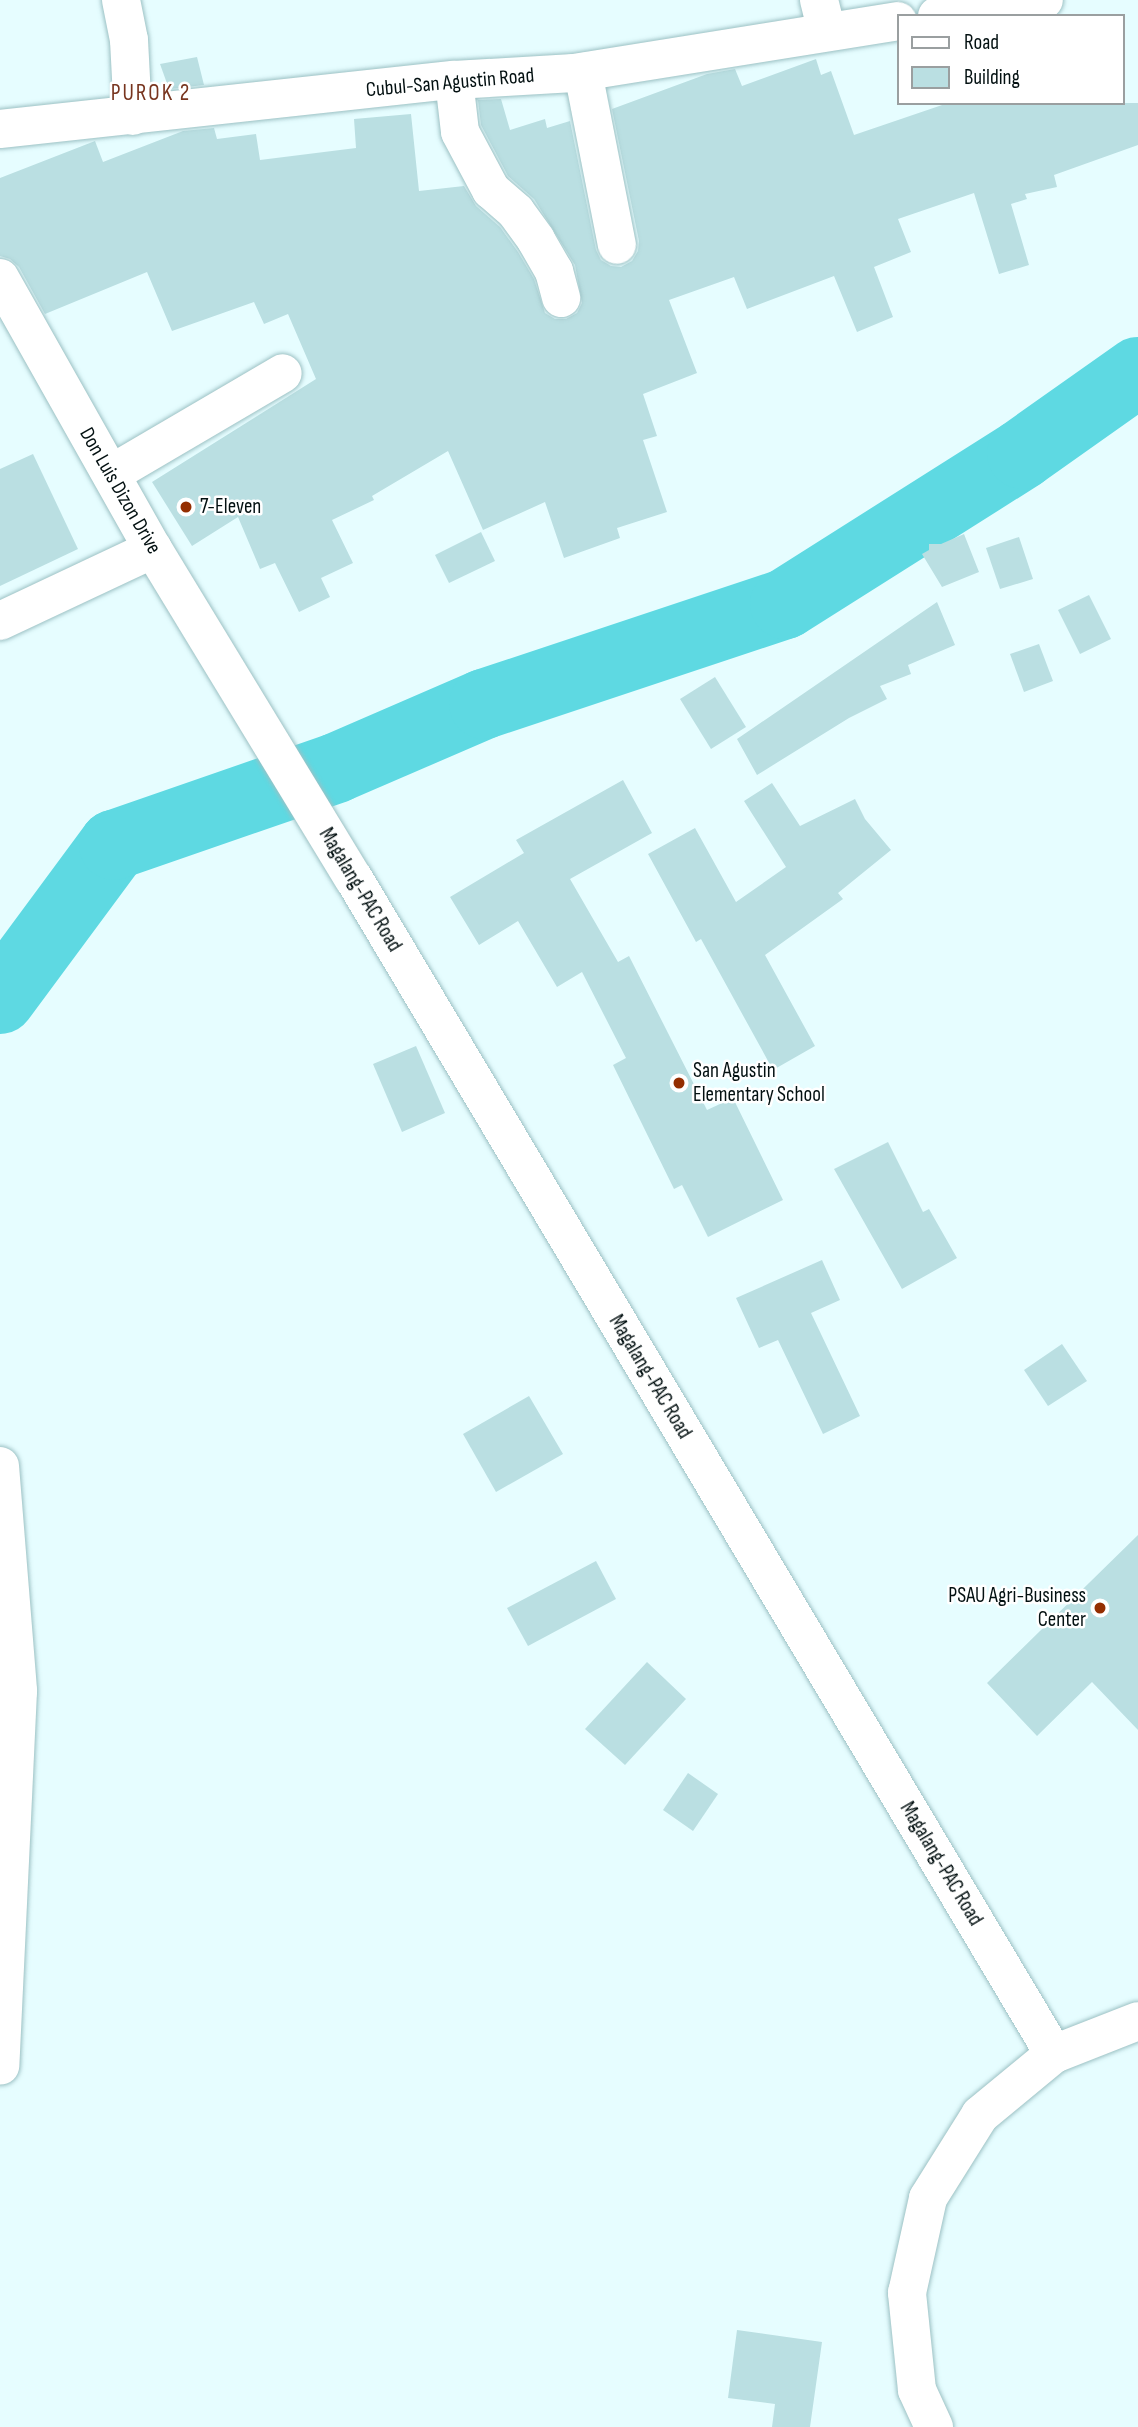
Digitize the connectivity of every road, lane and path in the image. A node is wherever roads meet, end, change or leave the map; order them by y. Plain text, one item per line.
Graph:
1 (121, 0) edge
2 (1044, 0) edge
3 (950, 14) edge
4 (823, 16) edge
5 (897, 21) edge
6 (583, 72) junction
7 (454, 80) junction
8 (133, 116) junction
9 (0, 129) edge
10 (617, 245) dead end
11 (0, 278) edge
12 (561, 298) dead end
13 (283, 373) dead end
14 (111, 474) junction
15 (153, 549) junction
16 (0, 621) edge
17 (245, 701) joint
18 (0, 1466) edge
19 (1138, 2021) edge
20 (1054, 2054) junction
21 (0, 2066) edge
22 (934, 2427) edge

1 - 8 street
2 - 3 street
4 - 5 street, Cubul-San Agustin Road
4 - 6 street, Cubul-San Agustin Road
6 - 7 street, Cubul-San Agustin Road
6 - 10 street
7 - 8 street, Cubul-San Agustin Road
7 - 12 street
8 - 9 street, Cubul-San Agustin Road
11 - 14 street, Don Luis Dizon Drive
13 - 14 street
14 - 15 street, Don Luis Dizon Drive
15 - 16 street
15 - 17 street, Don Luis Dizon Drive
17 - 20 street, Magalang-PAC Road
18 - 21 street
19 - 20 street
20 - 22 street

